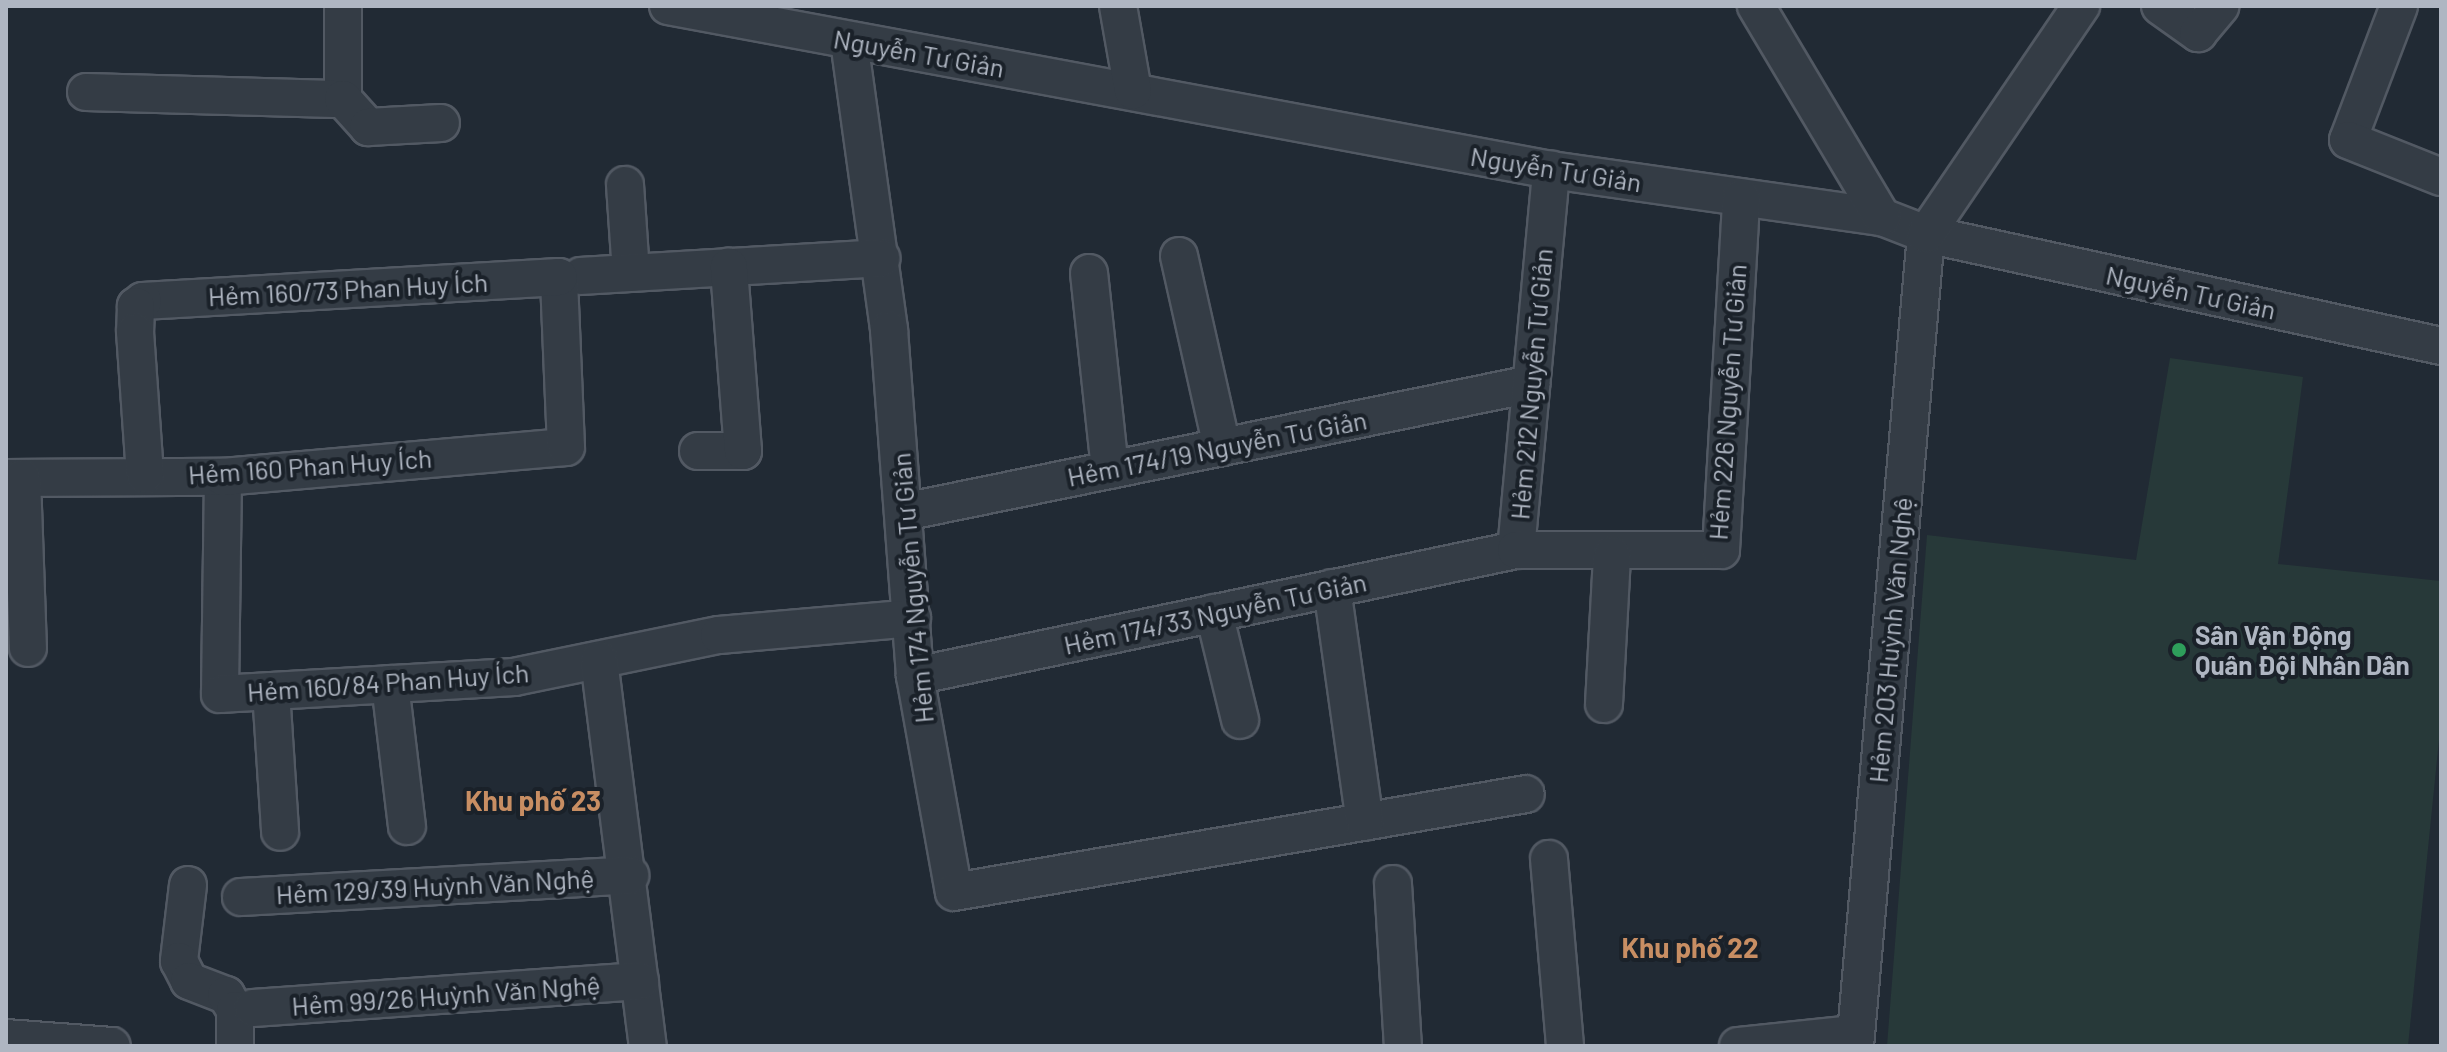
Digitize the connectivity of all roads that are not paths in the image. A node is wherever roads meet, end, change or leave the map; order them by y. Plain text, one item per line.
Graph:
1 (343, 6) edge
2 (668, 6) edge
3 (1118, 6) edge
4 (1756, 6) edge
5 (2081, 6) edge
6 (2160, 6) edge
7 (2221, 6) edge
8 (2399, 6) edge
9 (849, 41) junction
10 (1133, 91) junction
11 (86, 92) dead end
12 (343, 99) junction
13 (441, 123) dead end
14 (1551, 170) junction
15 (2441, 177) edge
16 (625, 185) dead end
17 (1741, 198) junction
18 (1882, 217) junction
19 (1926, 234) junction
20 (1179, 256) dead end
21 (881, 258) junction
22 (729, 267) junction
23 (631, 273) junction
24 (1089, 273) dead end
25 (581, 276) dead end
26 (2441, 346) edge
27 (1531, 384) junction
28 (566, 447) joint
29 (1222, 447) junction
30 (698, 451) dead end
31 (1110, 470) junction
32 (145, 475) junction
33 (223, 477) junction
34 (14, 478) edge
35 (904, 512) junction
36 (1516, 550) junction
37 (1612, 555) junction
38 (1332, 588) junction
39 (1214, 613) junction
40 (912, 618) junction
41 (28, 648) dead end
42 (599, 660) junction
43 (915, 676) junction
44 (390, 684) junction
45 (271, 691) junction
46 (1604, 704) dead end
47 (1240, 720) dead end
48 (1526, 794) dead end
49 (1365, 822) junction
50 (407, 826) dead end
51 (280, 832) dead end
52 (1549, 859) dead end
53 (630, 875) junction
54 (1393, 884) dead end
55 (188, 885) dead end
56 (241, 897) dead end
57 (640, 981) junction
58 (253, 1008) dead end
59 (6, 1038) edge
60 (1855, 1040) edge
61 (51, 1043) edge
62 (112, 1046) edge
63 (235, 1046) edge
64 (648, 1046) edge
65 (1403, 1046) edge
66 (1565, 1046) edge
67 (1738, 1046) edge

1 - 12 street
2 - 9 street, Nguyễn Tư Giản
3 - 10 street
4 - 18 street
5 - 19 street
6 - 7 street
8 - 15 street
9 - 10 street, Nguyễn Tư Giản
9 - 21 street, Hẻm 174 Nguyễn Tư Giản
10 - 14 street, Nguyễn Tư Giản
11 - 12 street
12 - 13 street
14 - 17 street, Nguyễn Tư Giản
14 - 27 street, Hẻm 212 Nguyễn Tư Giản
16 - 23 street
17 - 18 street, Nguyễn Tư Giản
17 - 37 street, Hẻm 226 Nguyễn Tư Giản
18 - 19 street, Nguyễn Tư Giản
19 - 26 street, Nguyễn Tư Giản
19 - 60 street, Hẻm 203 Huỳnh Văn Nghệ
20 - 29 street
21 - 22 street
21 - 35 street, Hẻm 174 Nguyễn Tư Giản
22 - 23 street
22 - 30 street
23 - 25 street
24 - 31 street
27 - 29 street, Hẻm 174/19 Nguyễn Tư Giản
27 - 36 street, Hẻm 212 Nguyễn Tư Giản
28 - 32 street, Hẻm 160/73 Phan Huy Ích
28 - 33 street, Hẻm 160 Phan Huy Ích
29 - 31 street, Hẻm 174/19 Nguyễn Tư Giản
31 - 35 street, Hẻm 174/19 Nguyễn Tư Giản
32 - 33 street, Hẻm 160 Phan Huy Ích
32 - 34 street, Hẻm 160 Phan Huy Ích
33 - 45 street, Hẻm 160/84 Phan Huy Ích
34 - 41 street
35 - 40 street, Hẻm 174 Nguyễn Tư Giản
36 - 37 street, Hẻm 212 Nguyễn Tư Giản
36 - 38 street, Hẻm 174/33 Nguyễn Tư Giản
37 - 46 street
38 - 39 street, Hẻm 174/33 Nguyễn Tư Giản
38 - 49 street
39 - 43 street, Hẻm 174/33 Nguyễn Tư Giản
39 - 47 street
40 - 42 street, Hẻm 160/84 Phan Huy Ích
40 - 43 street, Hẻm 174 Nguyễn Tư Giản
42 - 44 street, Hẻm 160/84 Phan Huy Ích
42 - 53 street
43 - 49 street, Hẻm 174 Nguyễn Tư Giản
44 - 45 street, Hẻm 160/84 Phan Huy Ích
44 - 50 street
45 - 51 street
48 - 49 street, Hẻm 174 Nguyễn Tư Giản
52 - 66 street
53 - 56 street, Hẻm 129/39 Huỳnh Văn Nghệ
53 - 57 street
54 - 65 street
55 - 63 street
57 - 58 street, Hẻm 99/26 Huỳnh Văn Nghệ
57 - 64 street
59 - 61 street
60 - 67 street
61 - 62 street

